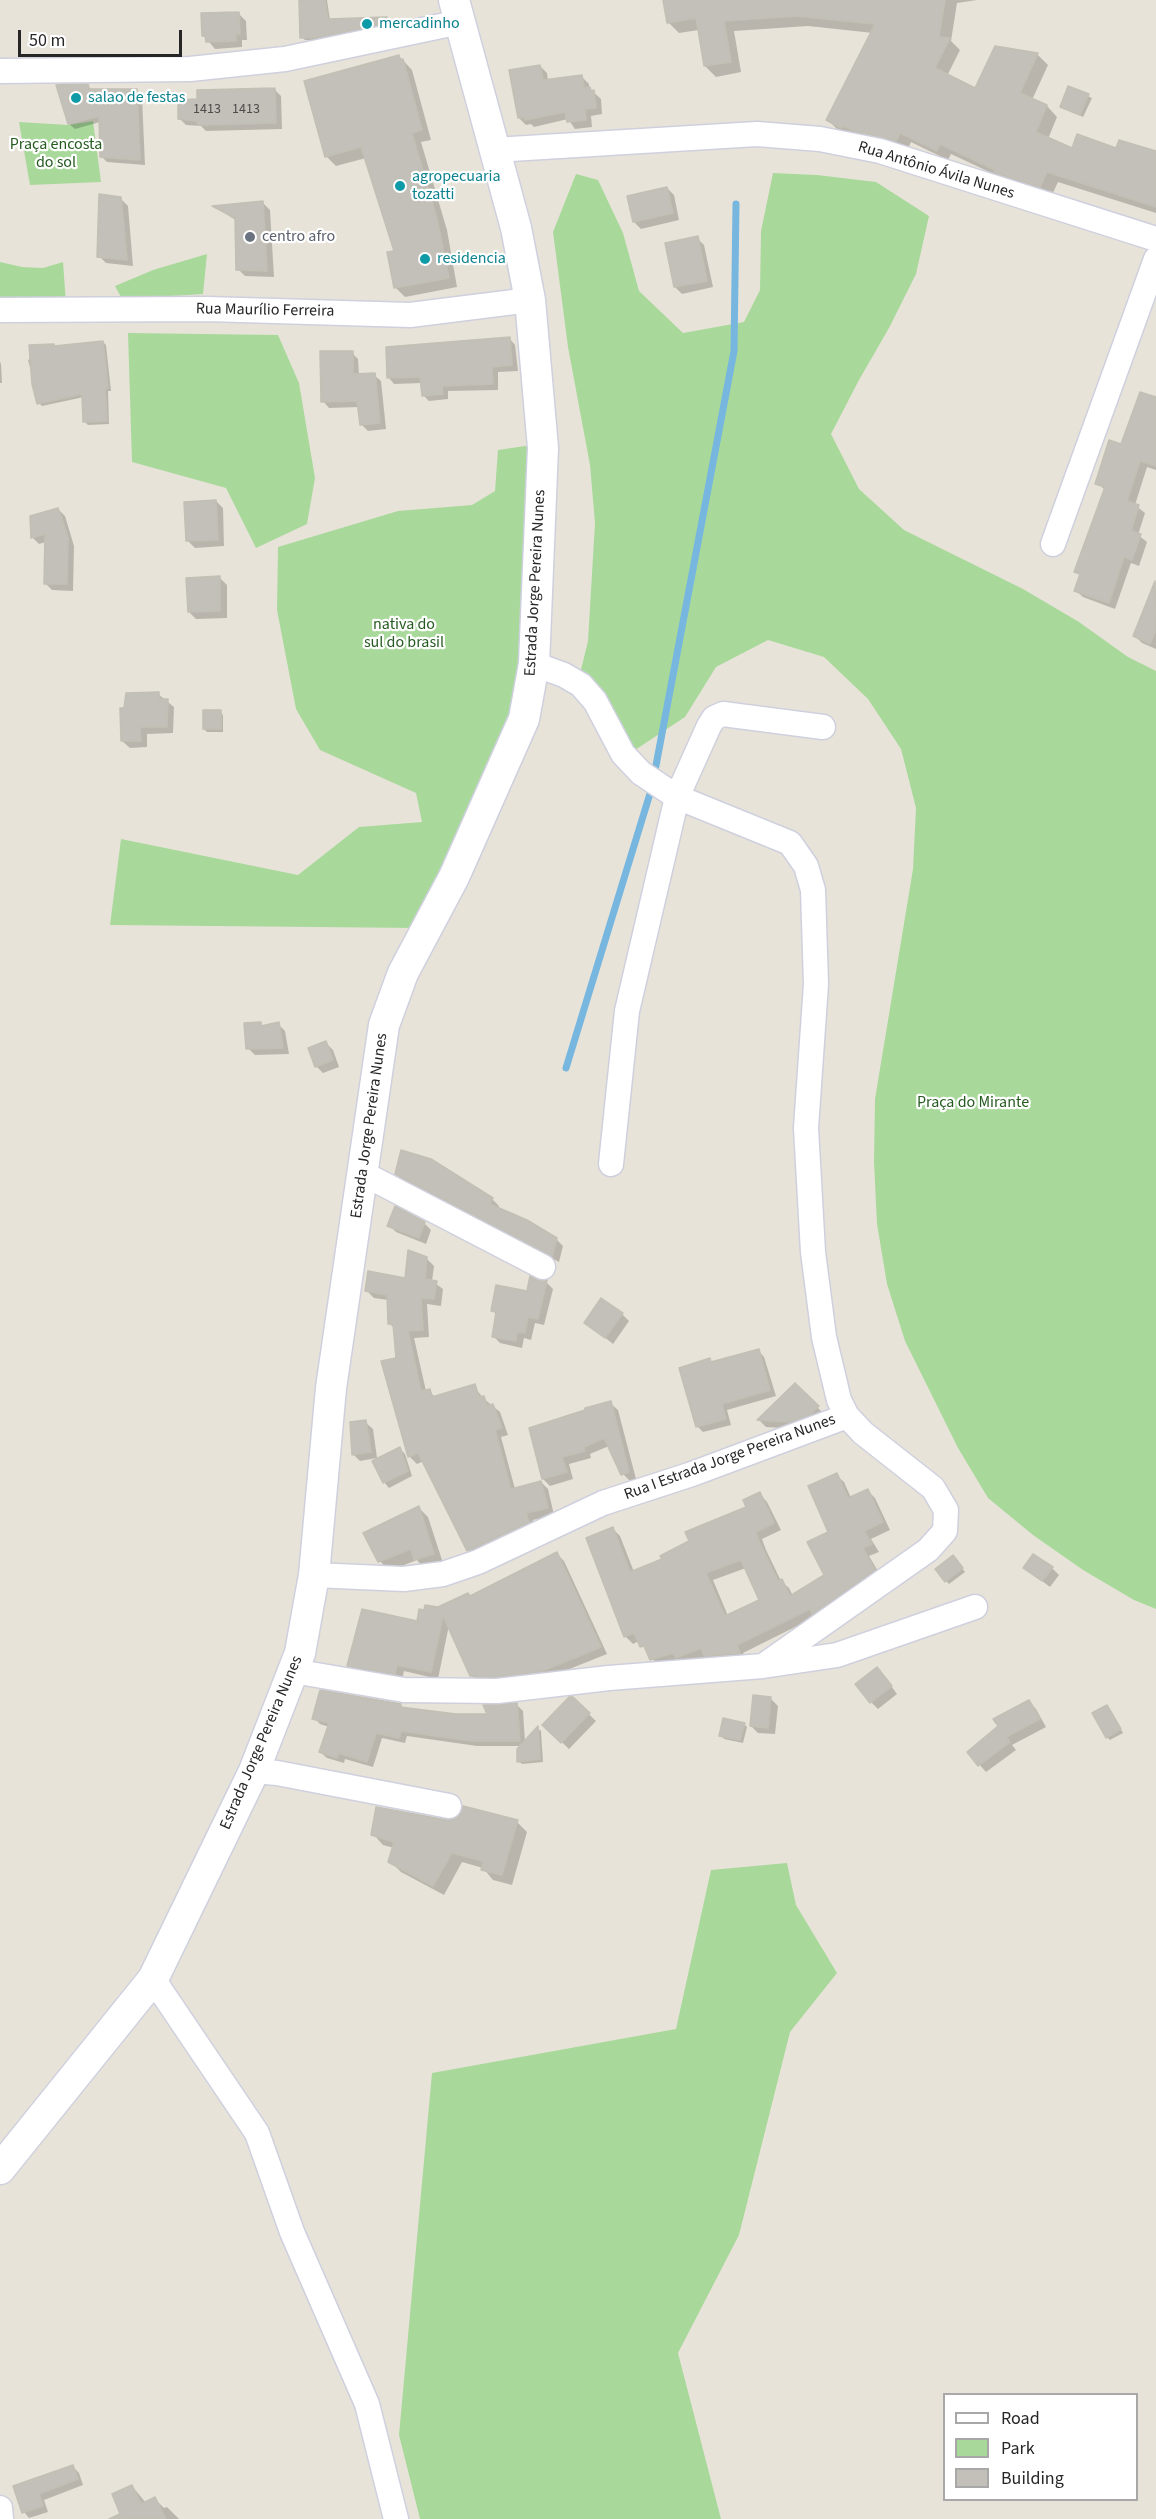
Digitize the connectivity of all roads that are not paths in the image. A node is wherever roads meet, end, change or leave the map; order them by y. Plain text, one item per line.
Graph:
1 (457, 11) edge
2 (0, 71) edge
3 (494, 150) junction
4 (1155, 241) edge
5 (530, 300) junction
6 (0, 310) edge
7 (1053, 544) dead end
8 (534, 664) junction
9 (823, 727) dead end
10 (678, 797) junction
11 (611, 1164) dead end
12 (364, 1174) junction
13 (543, 1266) dead end
14 (847, 1416) junction
15 (314, 1575) junction
16 (975, 1607) dead end
17 (763, 1666) junction
18 (293, 1671) junction
19 (254, 1771) junction
20 (449, 1806) dead end
21 (153, 1979) junction
22 (0, 2169) edge
23 (0, 2508) edge
24 (1, 2519) edge
25 (396, 2519) edge

1 - 2 street
1 - 3 street, Estrada Jorge Pereira Nunes
3 - 4 street, Rua Antônio Ávila Nunes
3 - 5 street, Estrada Jorge Pereira Nunes
4 - 7 street
5 - 6 street, Rua Maurílio Ferreira
5 - 8 street, Estrada Jorge Pereira Nunes
8 - 10 street
8 - 12 street, Estrada Jorge Pereira Nunes
9 - 10 street
10 - 11 street
10 - 14 street
12 - 13 street
12 - 15 street, Estrada Jorge Pereira Nunes
14 - 15 street, Rua I Estrada Jorge Pereira Nunes
14 - 17 street, Rua I Estrada Jorge Pereira Nunes
15 - 18 street, Estrada Jorge Pereira Nunes
16 - 17 street
17 - 18 street
18 - 19 street, Estrada Jorge Pereira Nunes
19 - 20 street
19 - 21 street, Estrada Jorge Pereira Nunes
21 - 22 street, Estrada Jorge Pereira Nunes
21 - 25 street
23 - 24 street

